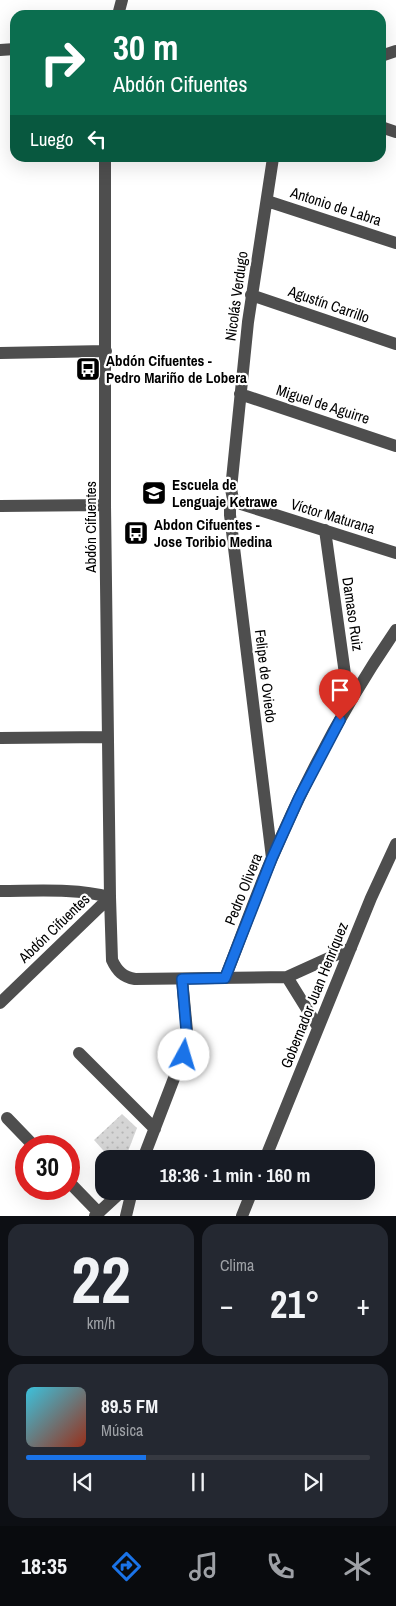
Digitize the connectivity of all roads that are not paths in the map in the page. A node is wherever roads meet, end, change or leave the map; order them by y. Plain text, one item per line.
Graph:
1 (105, 162) edge
2 (272, 162) edge
3 (267, 201) junction
4 (396, 243) edge
5 (251, 295) junction
6 (396, 344) edge
7 (106, 351) junction
8 (0, 354) edge
9 (240, 394) junction
10 (396, 446) edge
11 (233, 499) junction
12 (106, 505) junction
13 (0, 506) edge
14 (325, 530) junction
15 (396, 553) edge
16 (396, 630) edge
17 (349, 703) junction
18 (108, 737) junction
19 (0, 738) edge
20 (396, 844) edge
21 (272, 858) junction
22 (0, 891) edge
23 (110, 897) junction
24 (350, 948) junction
25 (225, 978) junction
26 (287, 978) junction
27 (182, 979) junction
28 (0, 1003) edge
29 (318, 1028) junction
30 (79, 1053) dead end
31 (7, 1118) dead end
32 (155, 1129) junction
33 (23, 1135) edge
34 (147, 1150) edge
35 (269, 1150) edge
36 (80, 1195) edge
37 (112, 1200) edge
38 (130, 1200) edge
39 (248, 1200) edge
40 (97, 1214) edge
41 (126, 1216) edge
42 (242, 1216) edge

1 - 7 street, Abdón Cifuentes
2 - 3 street, Nicolás Verdugo
3 - 4 street, Antonio de Labra
3 - 5 street, Nicolás Verdugo
5 - 6 street, Agustín Carrillo
5 - 9 street, Nicolás Verdugo
7 - 8 street
7 - 12 street, Abdón Cifuentes
9 - 10 street, Miguel de Aguirre
9 - 11 street, Nicolás Verdugo
11 - 14 street, Víctor Maturana
11 - 21 street, Felipe de Oviedo
12 - 13 street
12 - 18 street, Abdón Cifuentes
14 - 15 street, Víctor Maturana
14 - 17 street, Damaso Ruiz
16 - 17 street, Pedro Olivera
17 - 21 street, Pedro Olivera
18 - 19 street
18 - 23 street, Abdón Cifuentes
20 - 24 street, Gobernador Juan Henríquez
21 - 25 street, Pedro Olivera
22 - 23 street
23 - 27 street, Abdón Cifuentes
23 - 28 street, Abdón Cifuentes
24 - 26 street, Abdón Cifuentes
24 - 29 street, Gobernador Juan Henríquez
25 - 26 street, Abdón Cifuentes
25 - 27 street, Abdón Cifuentes
26 - 29 street
27 - 32 street
29 - 35 street, Gobernador Juan Henríquez
30 - 32 street
31 - 33 street
32 - 34 street
36 - 40 street
37 - 40 street
38 - 41 street
39 - 42 street

